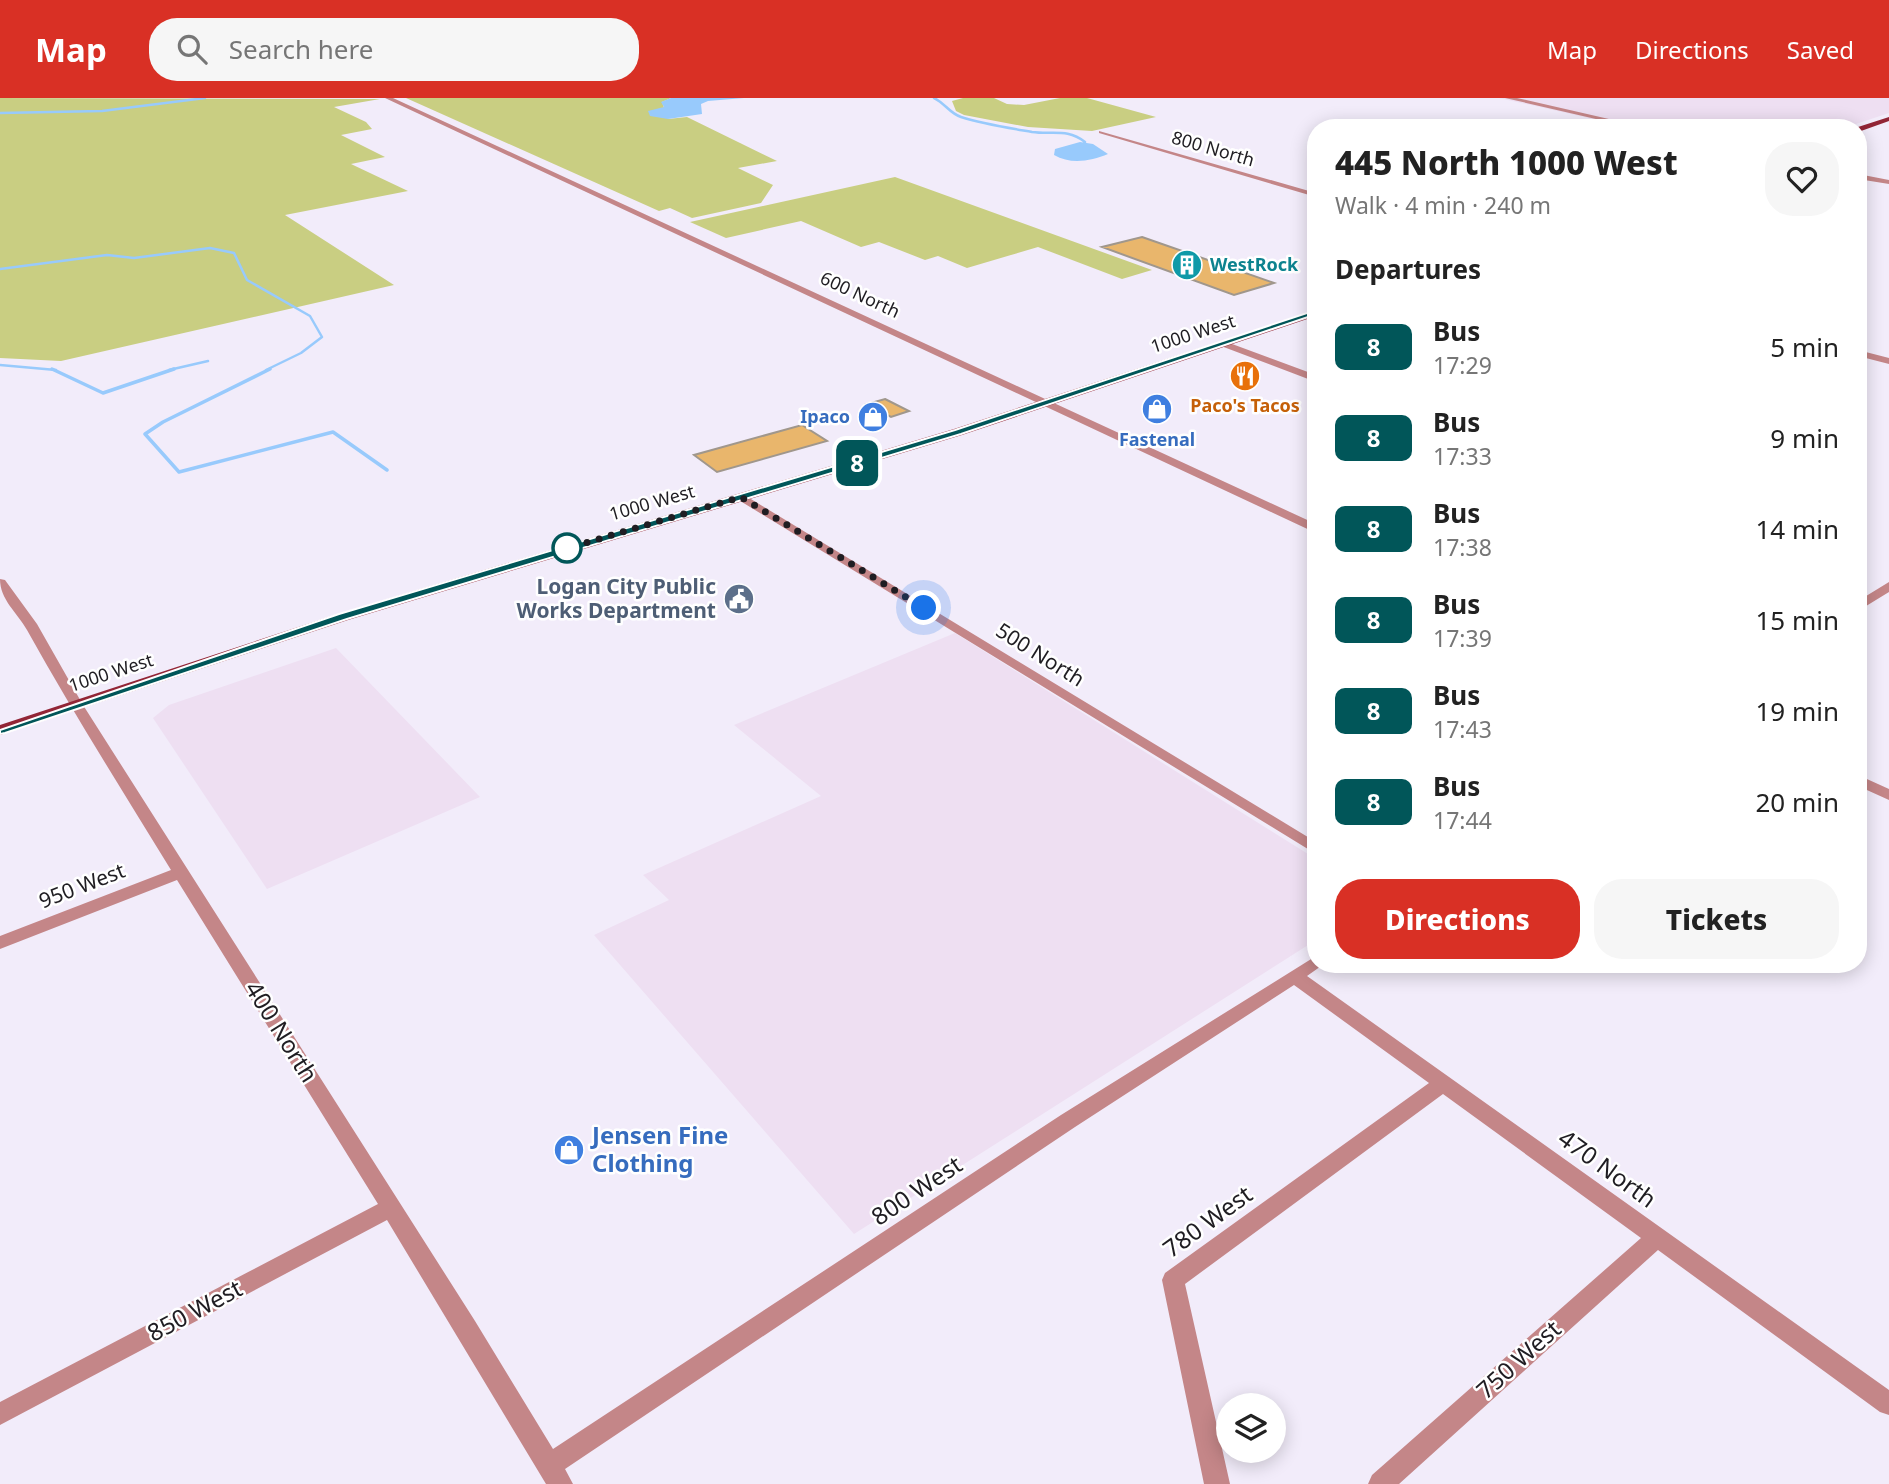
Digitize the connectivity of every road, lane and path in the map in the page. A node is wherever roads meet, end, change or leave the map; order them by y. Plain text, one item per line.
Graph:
1 (388, 98) edge
2 (1508, 98) edge
3 (1605, 119) edge
4 (1889, 119) edge
5 (1889, 125) edge
6 (1867, 128) edge
7 (1867, 130) edge
8 (1101, 132) dead end
9 (1867, 176) edge
10 (1889, 181) edge
11 (1307, 192) edge
12 (1307, 316) edge
13 (1224, 344) junction
14 (1867, 355) edge
15 (1889, 361) edge
16 (1307, 376) edge
17 (1044, 403) junction
18 (741, 497) junction
19 (1307, 524) edge
20 (0, 583) edge
21 (1889, 586) edge
22 (1867, 601) edge
23 (76, 705) junction
24 (0, 730) edge
25 (1867, 784) edge
26 (1889, 794) edge
27 (1307, 843) edge
28 (181, 872) junction
29 (0, 943) edge
30 (1307, 968) edge
31 (1294, 976) junction
32 (1443, 1083) junction
33 (390, 1208) junction
34 (1657, 1237) junction
35 (1889, 1404) edge
36 (0, 1414) edge
37 (554, 1475) edge
38 (1217, 1484) edge
39 (1381, 1484) edge

1 - 17 street, 600 North
2 - 3 street
4 - 6 main road
5 - 7 main road
8 - 11 street, 800 North
9 - 10 street
12 - 13 main road, 1000 West
13 - 16 street
13 - 17 main road, 1000 West
14 - 15 street
17 - 18 main road, 1000 West
17 - 19 street, 600 North
18 - 23 main road, 1000 West
18 - 27 street, 500 North
20 - 23 street, 400 North
21 - 22 street
23 - 24 main road, 1000 West
23 - 28 street, 400 North
25 - 26 street
28 - 29 street, 950 West
28 - 33 street, 400 North
30 - 31 street, 800 West
31 - 32 street, 470 North
31 - 37 street, 800 West
32 - 34 street, 470 North
32 - 38 street, 780 West
33 - 36 street, 850 West
33 - 37 street, 400 North
34 - 35 street, 470 North
34 - 39 street, 750 West

